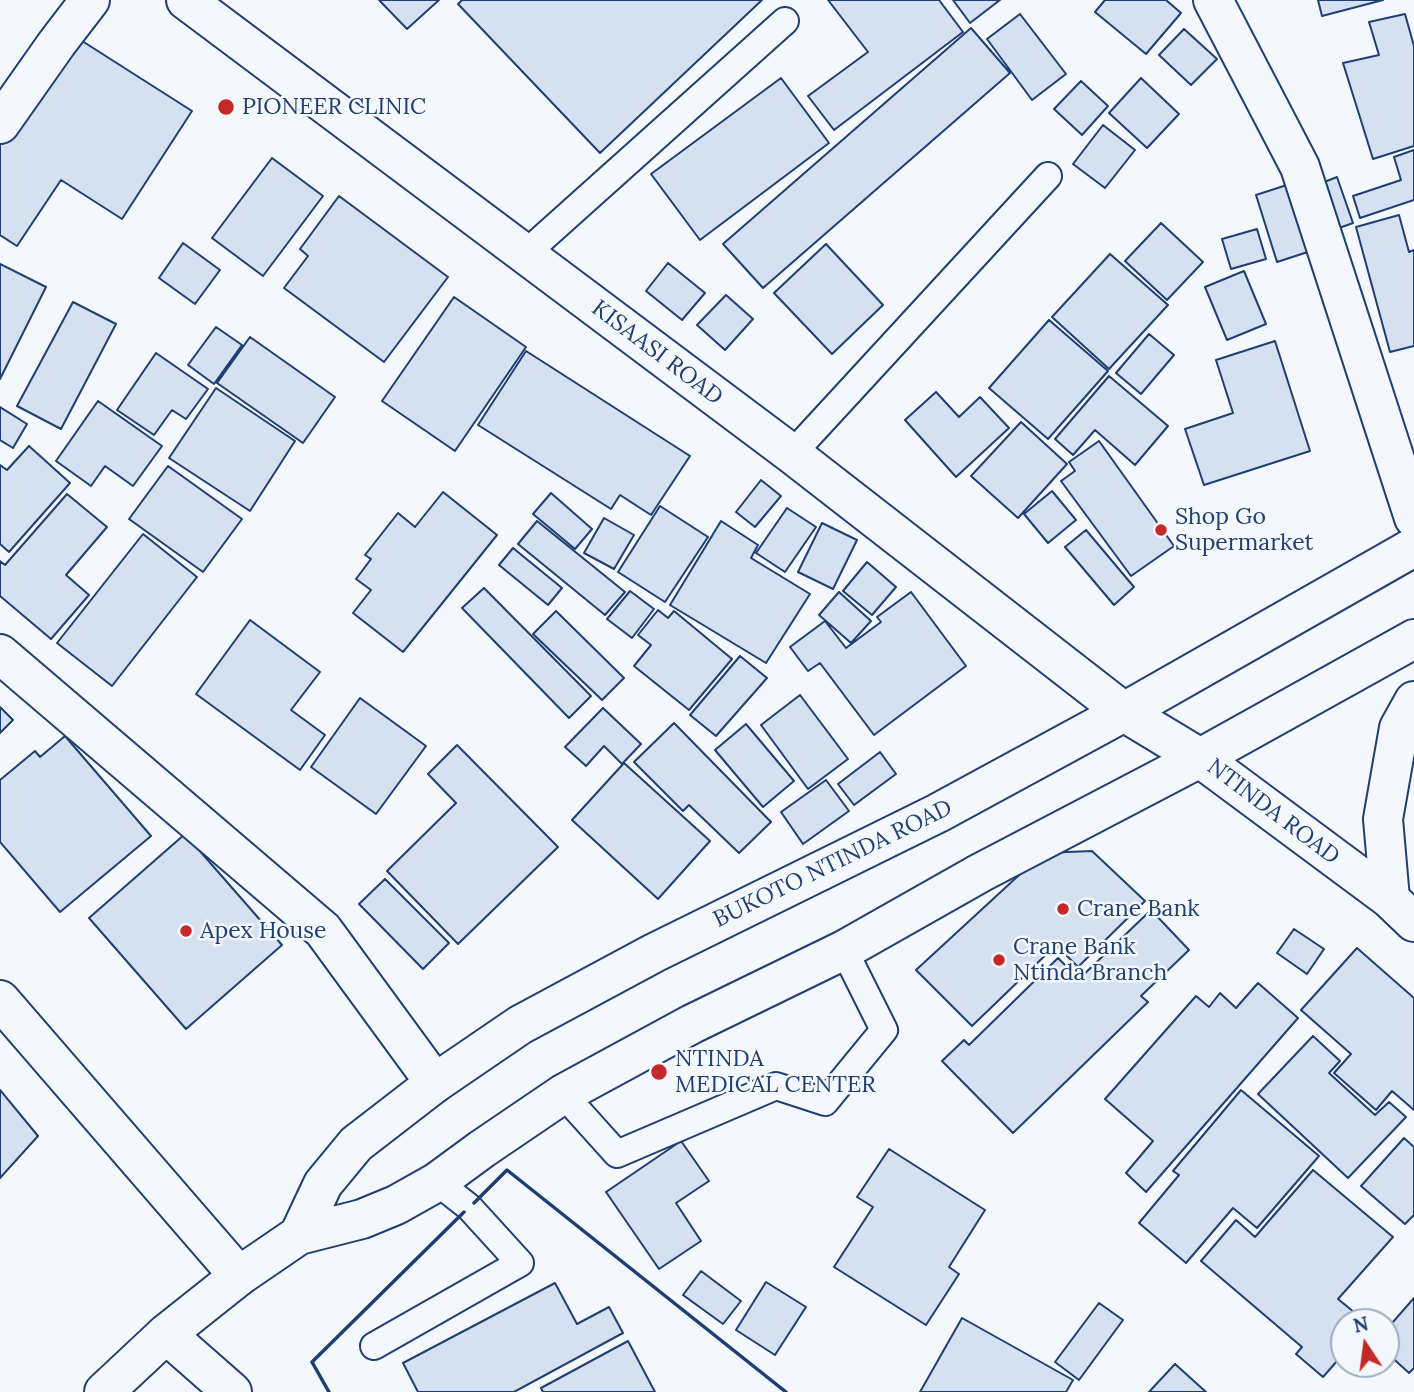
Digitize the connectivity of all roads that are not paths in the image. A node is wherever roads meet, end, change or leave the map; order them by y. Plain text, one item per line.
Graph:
1 (90, 0) edge
2 (186, 0) edge
3 (1213, 0) edge
4 (785, 21) dead end
5 (0, 124) edge
6 (1048, 176) dead end
7 (525, 254) junction
8 (792, 454) junction
9 (1414, 517) edge
10 (1414, 547) edge
11 (1414, 639) edge
12 (0, 654) edge
13 (1414, 701) edge
14 (1124, 712) junction
15 (1200, 758) junction
16 (1402, 911) edge
17 (844, 950) junction
18 (0, 1000) edge
19 (435, 1083) junction
20 (563, 1094) junction
21 (437, 1182) junction
22 (299, 1235) junction
23 (239, 1276) junction
24 (166, 1334) junction
25 (374, 1346) dead end
26 (104, 1392) edge
27 (232, 1392) edge

1 - 5 main road
2 - 7 main road, KISAASI ROAD
3 - 9 main road
4 - 7 lane
6 - 8 lane
7 - 8 main road, KISAASI ROAD
8 - 14 main road, KISAASI ROAD
10 - 14 main road, BUKOTO NTINDA ROAD
11 - 15 main road
12 - 19 main road
13 - 16 main road
14 - 15 main road, NTINDA ROAD
14 - 19 main road, BUKOTO NTINDA ROAD
15 - 16 main road, NTINDA ROAD
15 - 17 main road
17 - 20 main road
17 - 20 lane
18 - 23 main road
19 - 22 main road, BUKOTO NTINDA ROAD
20 - 21 main road
21 - 22 main road
21 - 25 lane
22 - 23 main road
23 - 24 main road
24 - 26 main road
24 - 27 main road

